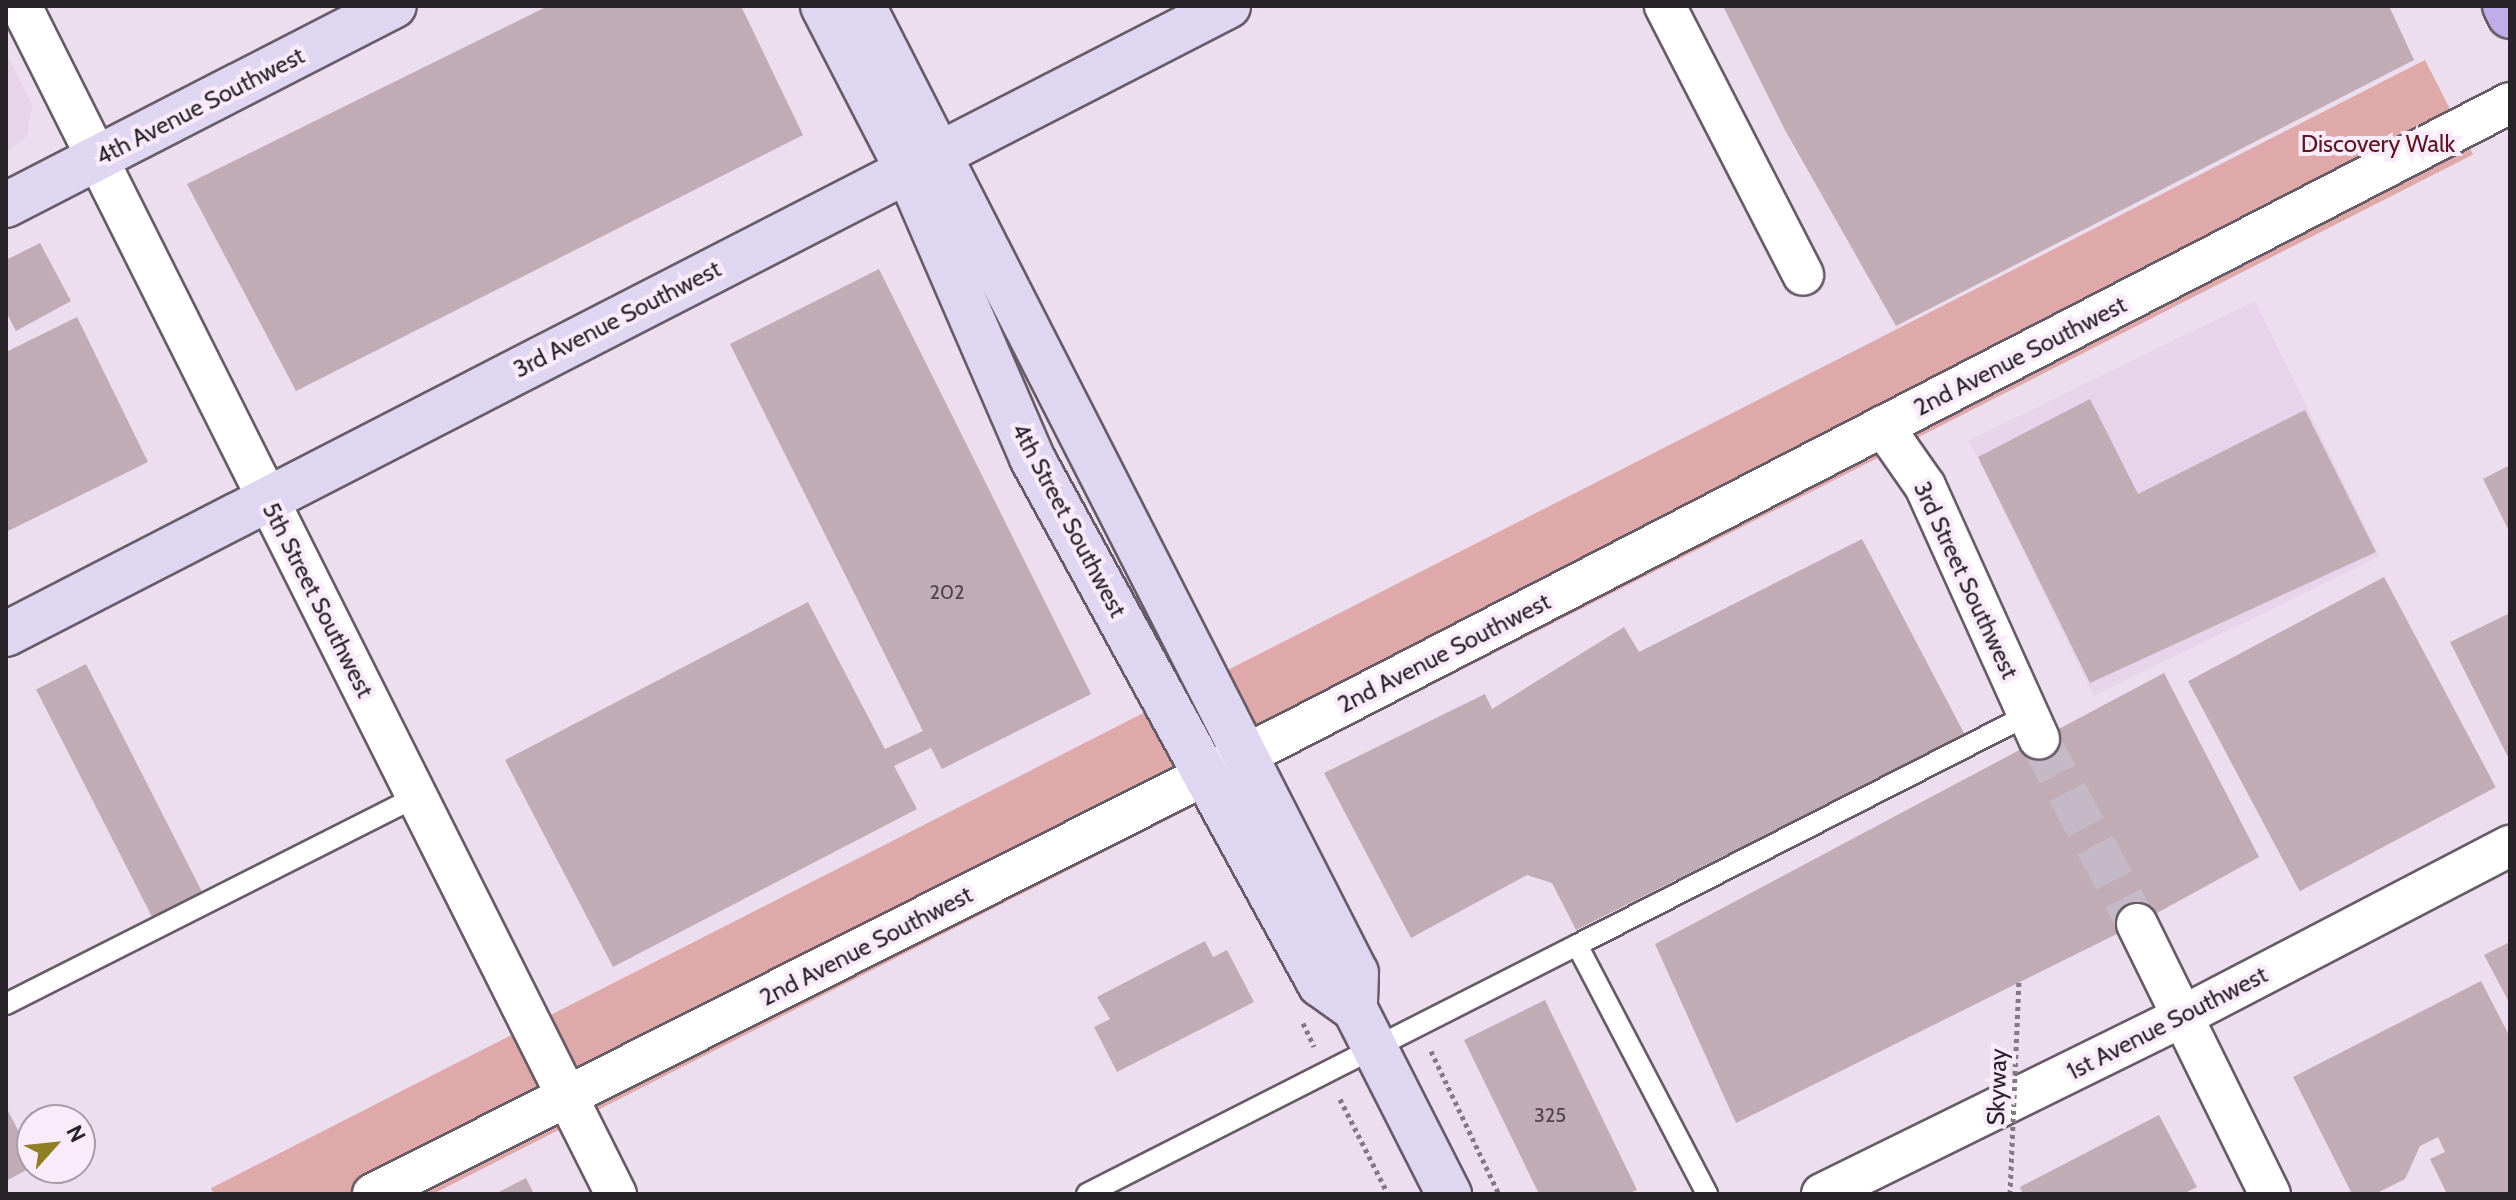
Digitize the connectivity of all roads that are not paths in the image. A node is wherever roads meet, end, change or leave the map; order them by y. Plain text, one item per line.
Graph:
1 (21, 6) edge
2 (394, 6) edge
3 (823, 6) edge
4 (863, 6) edge
5 (1228, 6) edge
6 (1665, 6) edge
7 (2505, 6) edge
8 (2510, 16) edge
9 (2510, 103) edge
10 (97, 159) junction
11 (922, 163) junction
12 (6, 205) edge
13 (1803, 275) dead end
14 (1883, 426) junction
15 (268, 501) junction
16 (6, 634) edge
17 (2034, 727) joint
18 (1224, 765) junction
19 (417, 796) junction
20 (2510, 846) edge
21 (2137, 924) tunnel mouth
22 (1577, 945) junction
23 (6, 1004) edge
24 (2181, 1017) junction
25 (1365, 1027) junction
26 (568, 1097) junction
27 (373, 1194) edge
28 (616, 1194) edge
29 (1087, 1194) edge
30 (1449, 1194) edge
31 (1707, 1194) edge
32 (1822, 1194) edge
33 (2270, 1194) edge

1 - 10 street, 5th Street Southwest
2 - 10 main road, 4th Avenue Southwest
3 - 11 main road, 4th Street Southwest
4 - 11 main road, 4th Street Southwest
5 - 11 main road, 3rd Avenue Southwest
6 - 13 street
7 - 8 main road
9 - 14 street, 2nd Avenue Southwest
10 - 12 main road, 4th Avenue Southwest
10 - 15 street, 5th Street Southwest
11 - 15 main road, 3rd Avenue Southwest
11 - 18 main road, 4th Street Southwest
14 - 17 street, 3rd Street Southwest
14 - 18 street, 2nd Avenue Southwest
15 - 16 main road, 3rd Avenue Southwest
15 - 19 street, 5th Street Southwest
17 - 22 lane
18 - 25 main road, 4th Street Southwest
18 - 26 street, 2nd Avenue Southwest
19 - 23 lane
19 - 26 street, 5th Street Southwest
20 - 24 street, 1st Avenue Southwest
21 - 24 street
22 - 25 lane
22 - 31 lane
24 - 32 street, 1st Avenue Southwest
24 - 33 street
25 - 29 lane
25 - 30 main road, 4th Street Southwest
26 - 27 street, 2nd Avenue Southwest
26 - 28 street, 5th Street Southwest

